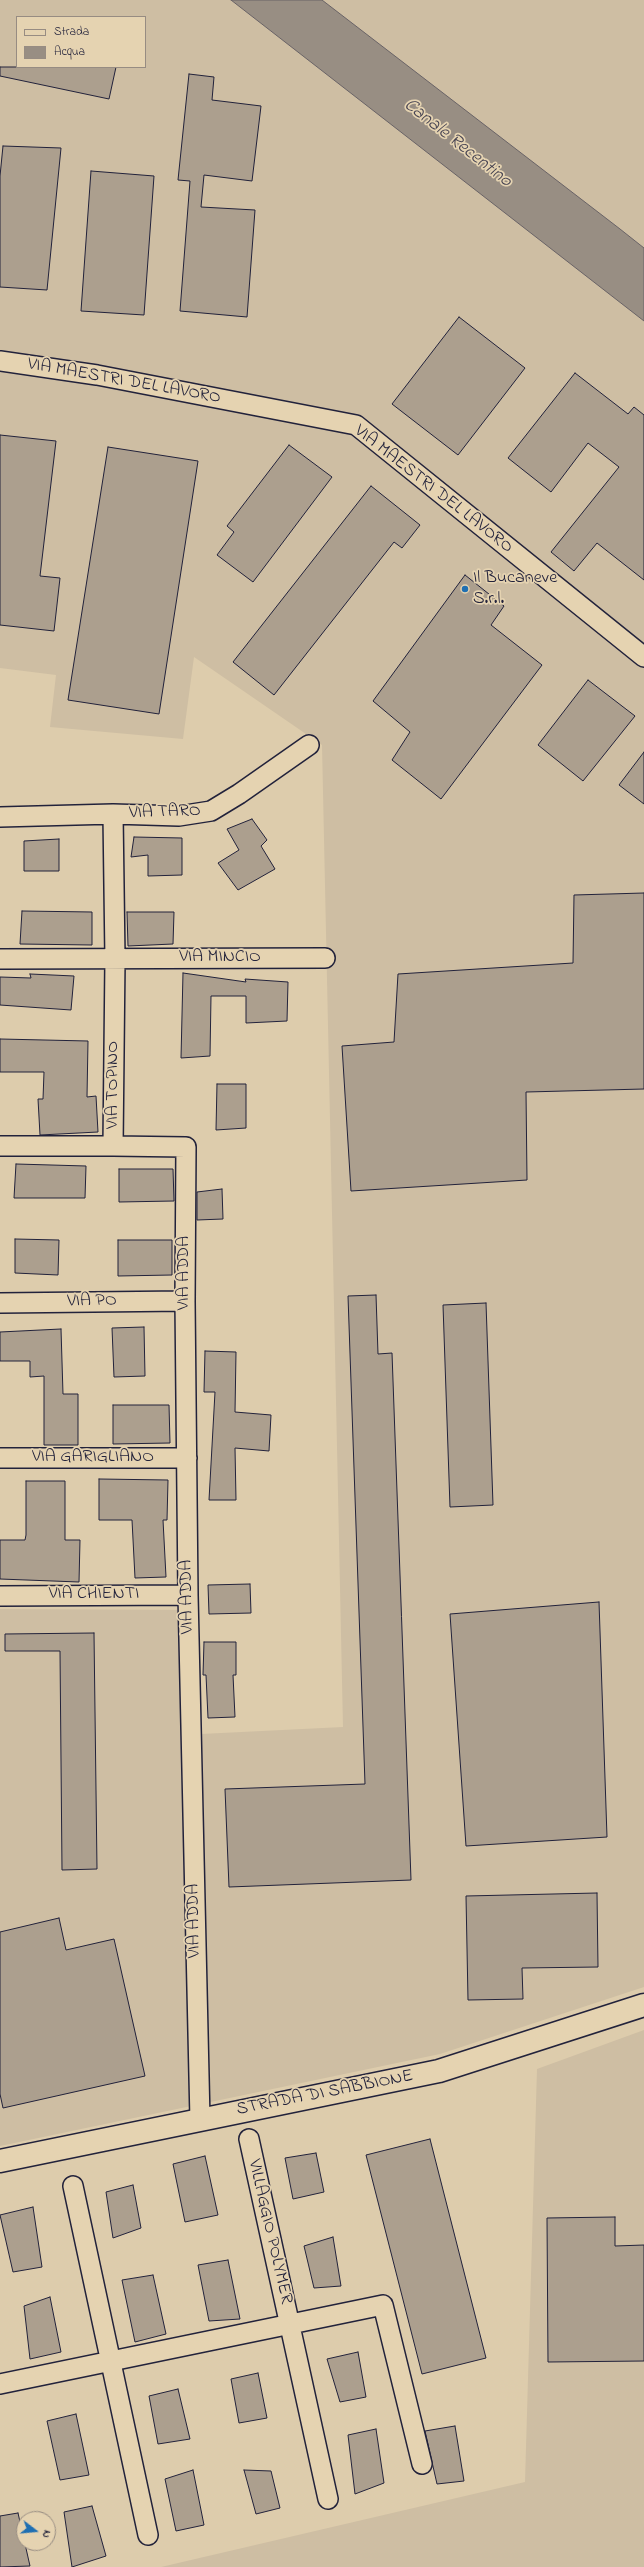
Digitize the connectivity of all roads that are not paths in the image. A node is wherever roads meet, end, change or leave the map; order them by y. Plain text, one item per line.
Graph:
1 (0, 361) edge
2 (644, 657) edge
3 (309, 745) dead end
4 (113, 814) junction
5 (0, 817) edge
6 (0, 958) edge
7 (324, 958) dead end
8 (115, 959) junction
9 (0, 1146) edge
10 (113, 1146) junction
11 (185, 1301) junction
12 (0, 1303) edge
13 (0, 1458) edge
14 (187, 1458) junction
15 (188, 1595) junction
16 (0, 1596) edge
17 (644, 2005) edge
18 (200, 2120) junction
19 (249, 2139) dead end
20 (0, 2161) edge
21 (73, 2186) dead end
22 (290, 2324) junction
23 (110, 2361) junction
24 (0, 2384) edge
25 (422, 2464) dead end
26 (328, 2499) dead end
27 (148, 2535) dead end

1 - 2 street, VIA MAESTRI DEL LAVORO
3 - 4 street, VIA TARO
4 - 5 street, VIA TARO
4 - 8 street
6 - 8 street, VIA MINCIO
7 - 8 street, VIA MINCIO
8 - 10 street, VIA TOPINO
9 - 10 street, VIA TOPINO
10 - 11 street, VIA ADDA
11 - 12 street, VIA PO
11 - 14 street, VIA ADDA
13 - 14 street, VIA GARIGLIANO
14 - 15 street, VIA ADDA
15 - 16 street, VIA CHIENTI
15 - 18 street, VIA ADDA
17 - 18 main road, STRADA DI SABBIONE
18 - 20 main road, STRADA DI SABBIONE
19 - 22 street, VILLAGGIO POLYMER
21 - 23 street
22 - 23 street, VILLAGGIO POLYMER
22 - 25 street, VILLAGGIO POLYMER
22 - 26 street, VILLAGGIO POLYMER
23 - 24 street, VILLAGGIO POLYMER
23 - 27 street

